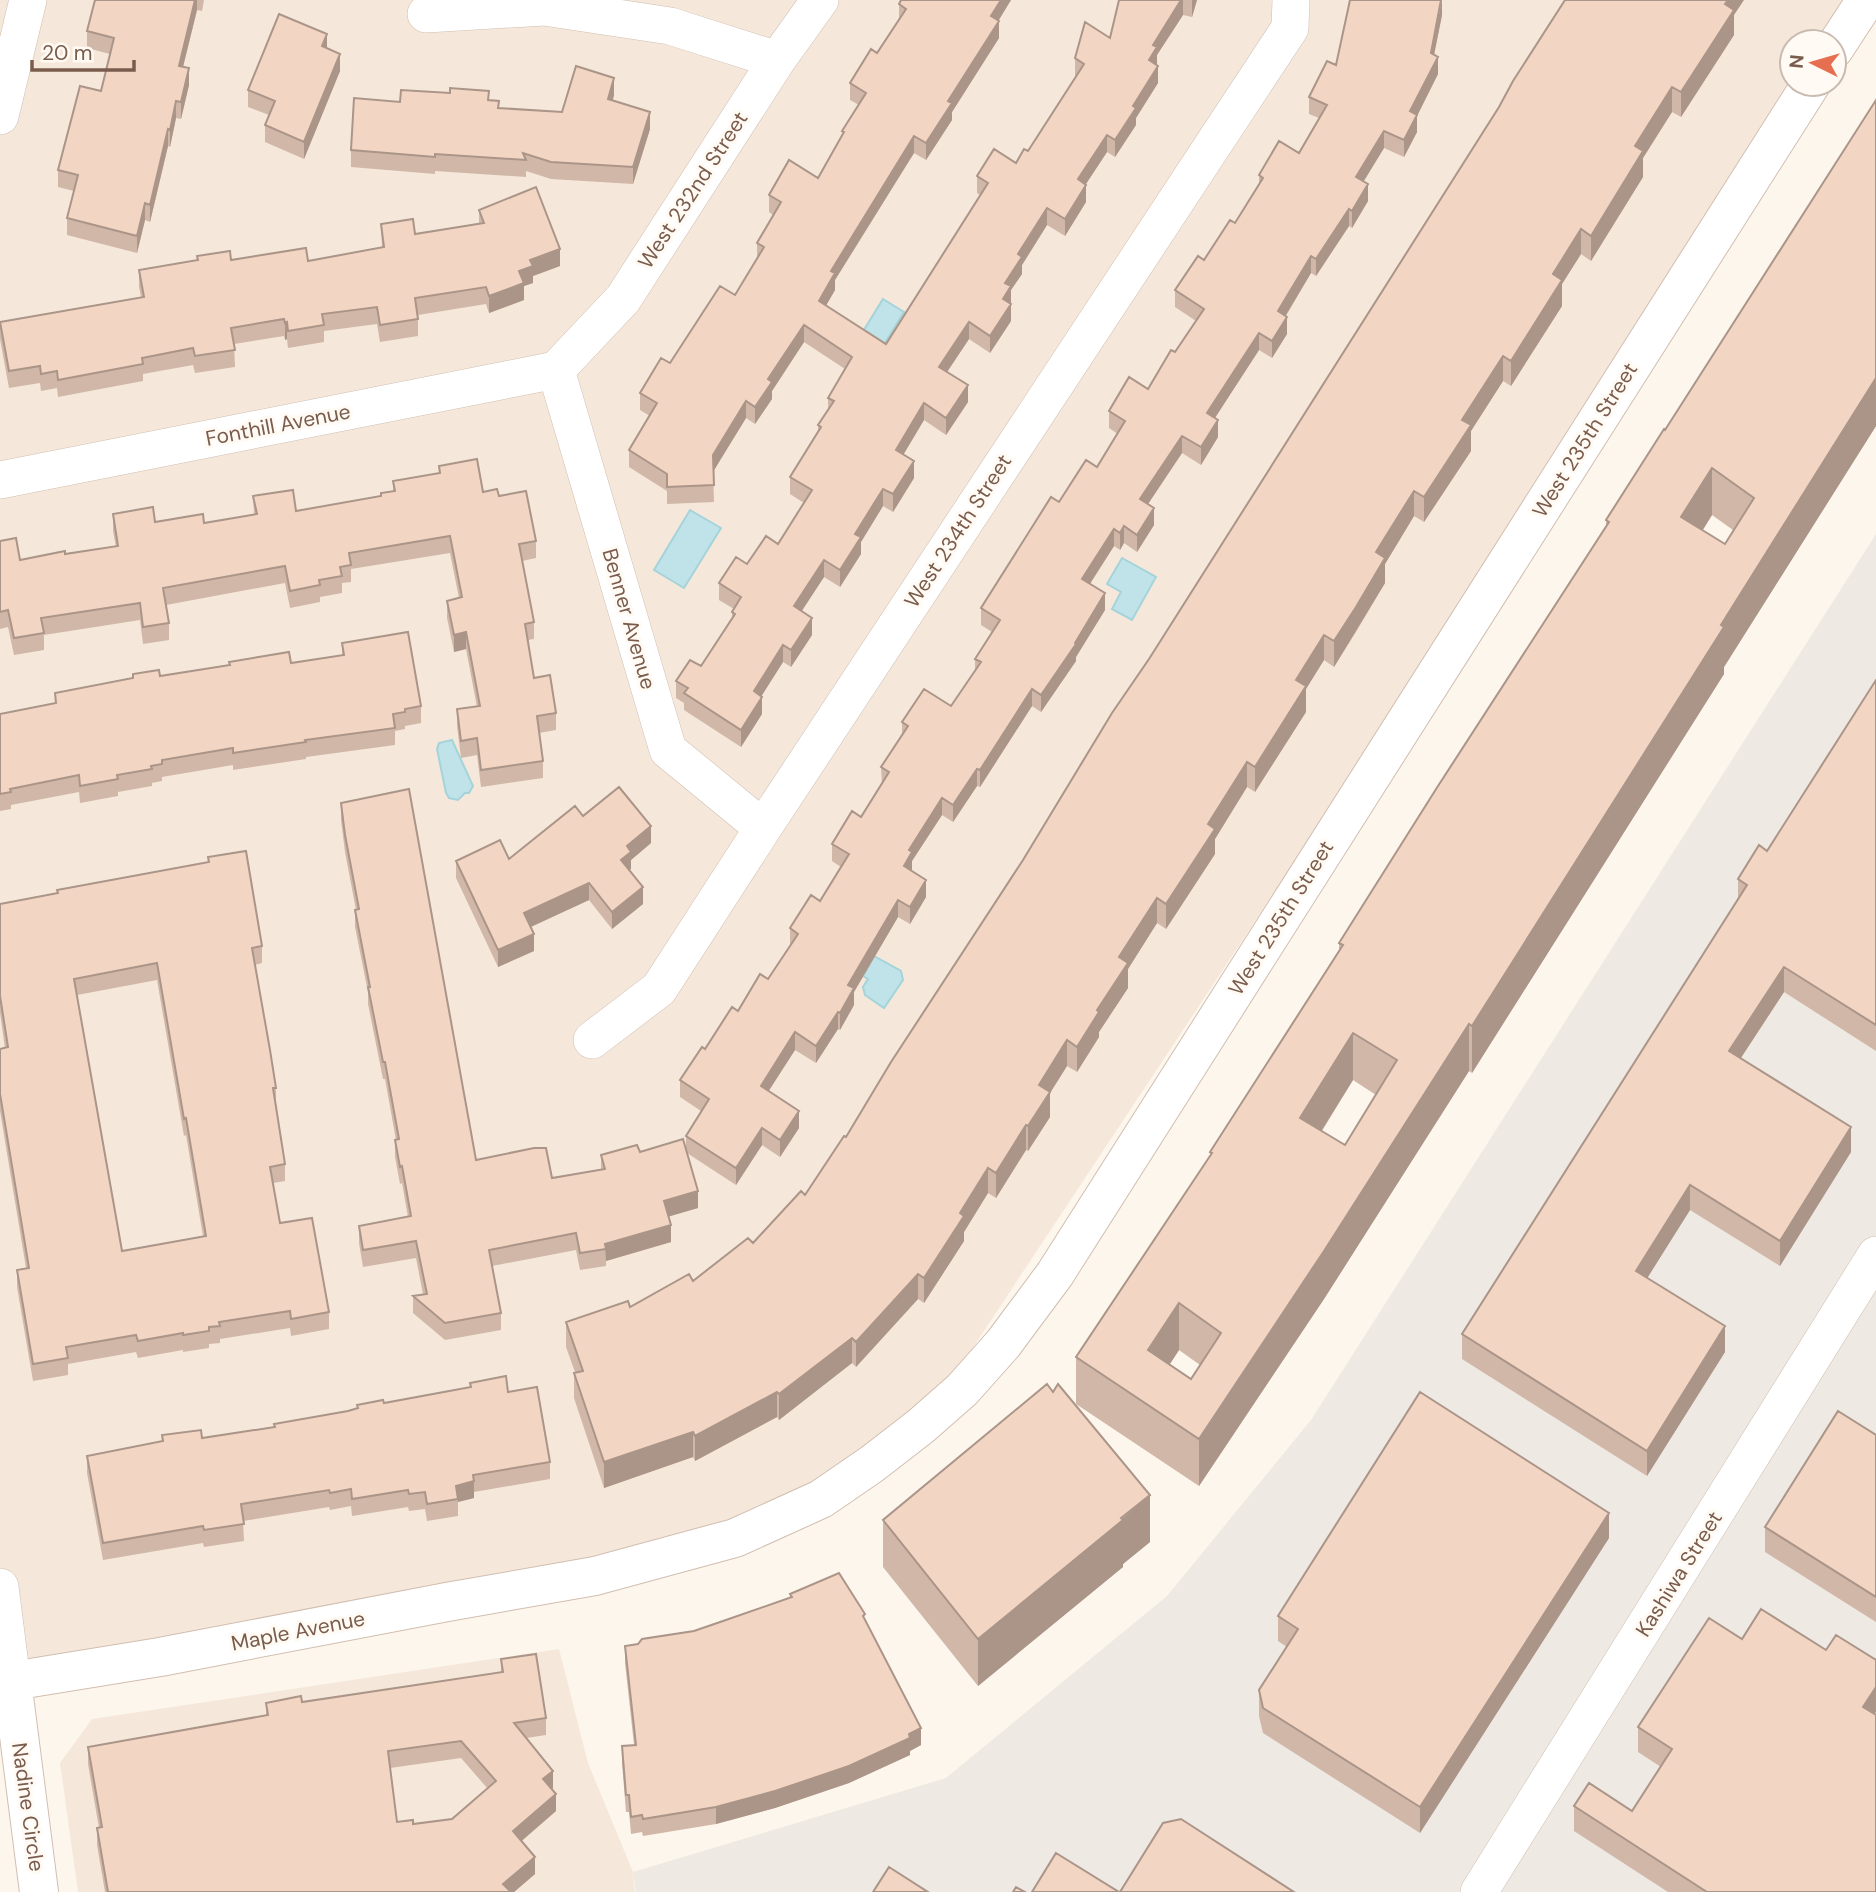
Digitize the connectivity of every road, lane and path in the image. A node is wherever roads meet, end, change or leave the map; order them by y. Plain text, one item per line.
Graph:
1 (28, 0) edge
2 (820, 0) edge
3 (1291, 0) edge
4 (1866, 0) edge
5 (426, 14) dead end
6 (1848, 28) edge
7 (777, 60) junction
8 (1802, 98) edge
9 (0, 116) edge
10 (556, 370) junction
11 (0, 480) edge
12 (763, 828) junction
13 (592, 1040) dead end
14 (1876, 1255) edge
15 (595, 1576) joint
16 (0, 1587) edge
17 (6, 1682) edge
18 (39, 1892) edge
19 (1479, 1892) edge

1 - 9 street
2 - 7 street, West 232nd Street
3 - 12 street, West 234th Street
4 - 6 street
5 - 7 street
7 - 10 street, West 232nd Street
8 - 15 street, West 235th Street
10 - 11 street, Fonthill Avenue
10 - 12 street, Benner Avenue
12 - 13 street, West 234th Street
14 - 19 street, Kashiwa Street
15 - 17 street, Maple Avenue
16 - 17 street
17 - 18 street, Nadine Circle

